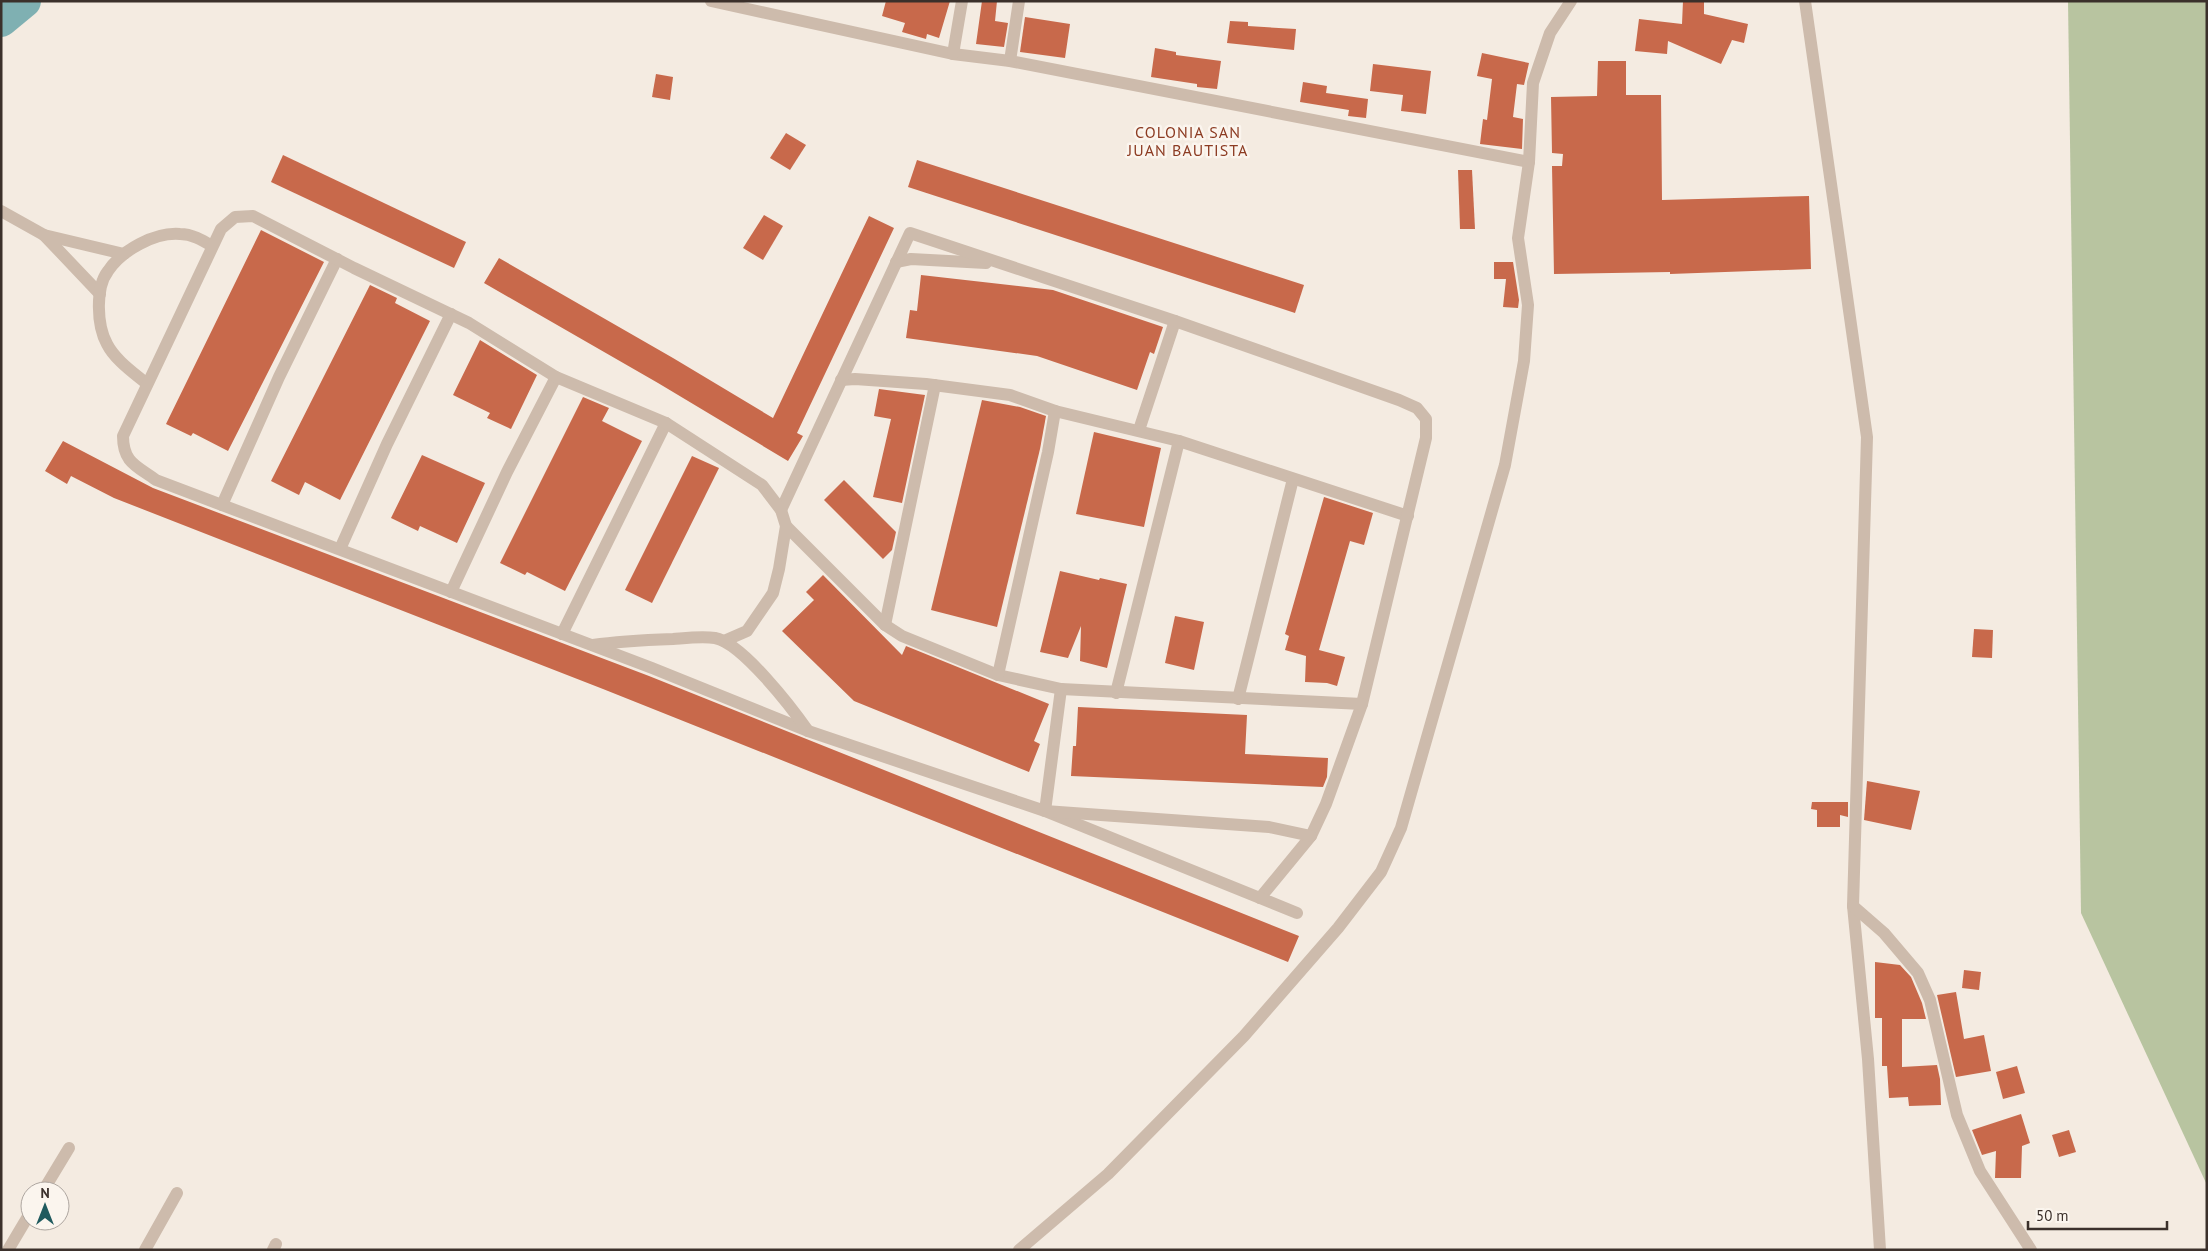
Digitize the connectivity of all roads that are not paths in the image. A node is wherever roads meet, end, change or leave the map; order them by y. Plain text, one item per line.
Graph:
1 (711, 1) edge
2 (962, 1) edge
3 (1019, 1) edge
4 (1571, 1) edge
5 (1805, 1) edge
6 (953, 54) junction
7 (1010, 61) junction
8 (1529, 162) junction
9 (1, 211) edge
10 (44, 235) junction
11 (212, 246) junction
12 (124, 254) junction
13 (336, 259) junction
14 (896, 262) junction
15 (999, 263) junction
16 (100, 294) junction
17 (450, 314) junction
18 (1175, 321) junction
19 (556, 377) junction
20 (841, 380) junction
21 (148, 384) junction
22 (935, 385) junction
23 (1054, 411) junction
24 (666, 423) junction
25 (1139, 430) junction
26 (1179, 441) junction
27 (1293, 479) junction
28 (222, 504) junction
29 (781, 510) junction
30 (1408, 516) junction
31 (786, 526) junction
32 (340, 550) junction
33 (451, 592) junction
34 (885, 625) junction
35 (562, 634) junction
36 (724, 641) junction
37 (591, 645) junction
38 (998, 675) junction
39 (1061, 689) junction
40 (1116, 693) junction
41 (1238, 699) junction
42 (1362, 704) junction
43 (808, 732) junction
44 (1045, 811) junction
45 (1310, 836) junction
46 (1260, 898) junction
47 (1853, 906) junction
48 (1297, 912) dead end
49 (69, 1148) dead end
50 (49, 1181) edge
51 (178, 1193) dead end
52 (20, 1230) edge
53 (8, 1250) edge
54 (145, 1250) edge
55 (1019, 1250) edge
56 (1880, 1250) edge
57 (2031, 1250) edge

1 - 6 street
2 - 6 street
3 - 7 street
4 - 8 street
5 - 47 street
6 - 7 street
7 - 8 street
8 - 55 street
9 - 10 street
10 - 12 street
10 - 16 street
11 - 12 street
11 - 13 street
11 - 21 street
12 - 16 street
13 - 17 street
13 - 28 street
14 - 15 street
14 - 15 street
14 - 20 street
15 - 18 street
16 - 21 street
17 - 19 street
17 - 32 street
18 - 25 street
18 - 30 street
19 - 24 street
19 - 33 street
20 - 22 street
20 - 29 street
21 - 28 street
22 - 23 street
22 - 34 street
23 - 25 street
23 - 38 street
24 - 29 street
24 - 35 street
25 - 26 street
26 - 27 street
26 - 40 street
27 - 30 street
27 - 41 street
28 - 32 street
29 - 31 street
30 - 42 street
31 - 34 street
31 - 36 street
32 - 33 street
33 - 35 street
34 - 38 street
35 - 37 street
36 - 37 street
36 - 43 street
37 - 43 street
38 - 39 street
39 - 40 street
39 - 44 street
40 - 41 street
41 - 42 street
42 - 45 street
43 - 44 street
44 - 45 street
44 - 46 street
45 - 46 street
46 - 48 street
47 - 56 street
47 - 57 street
49 - 50 street
51 - 54 street
52 - 53 street

